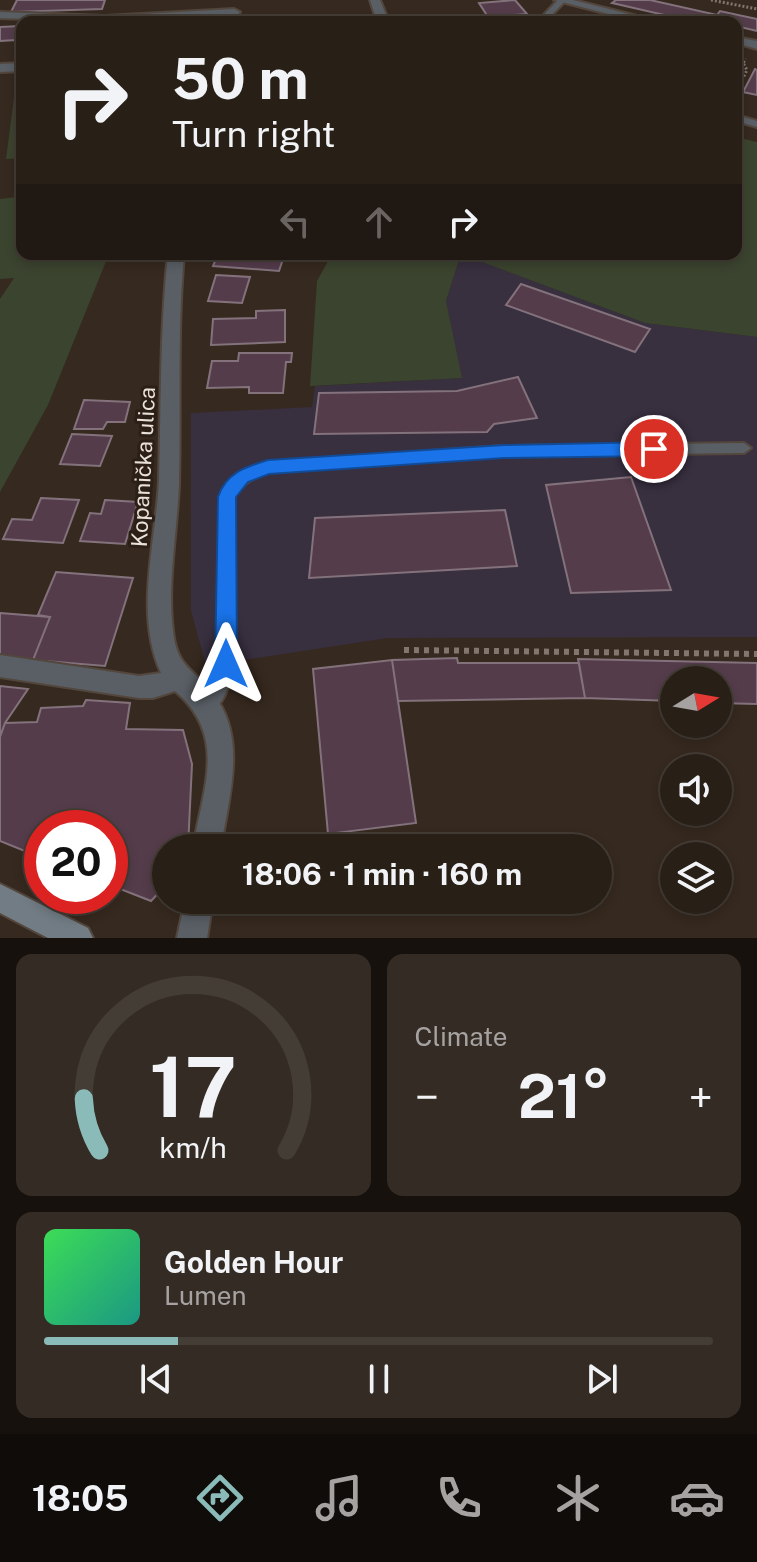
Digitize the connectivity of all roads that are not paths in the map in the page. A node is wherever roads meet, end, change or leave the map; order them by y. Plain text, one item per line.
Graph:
1 (561, 0) edge
2 (234, 11) edge
3 (0, 15) edge
4 (26, 16) edge
5 (153, 16) edge
6 (546, 16) edge
7 (629, 16) edge
8 (176, 260) edge
9 (744, 448) dead end
10 (0, 666) edge
11 (176, 679) junction
12 (208, 705) junction
13 (209, 834) edge
14 (0, 898) edge
15 (196, 914) edge
16 (78, 938) edge
17 (192, 938) edge

1 - 6 lane
1 - 7 street
2 - 5 street
3 - 4 street
8 - 11 street, Kopanička ulica
9 - 12 lane
10 - 11 street
11 - 12 street
12 - 13 street
14 - 16 street
15 - 17 street

